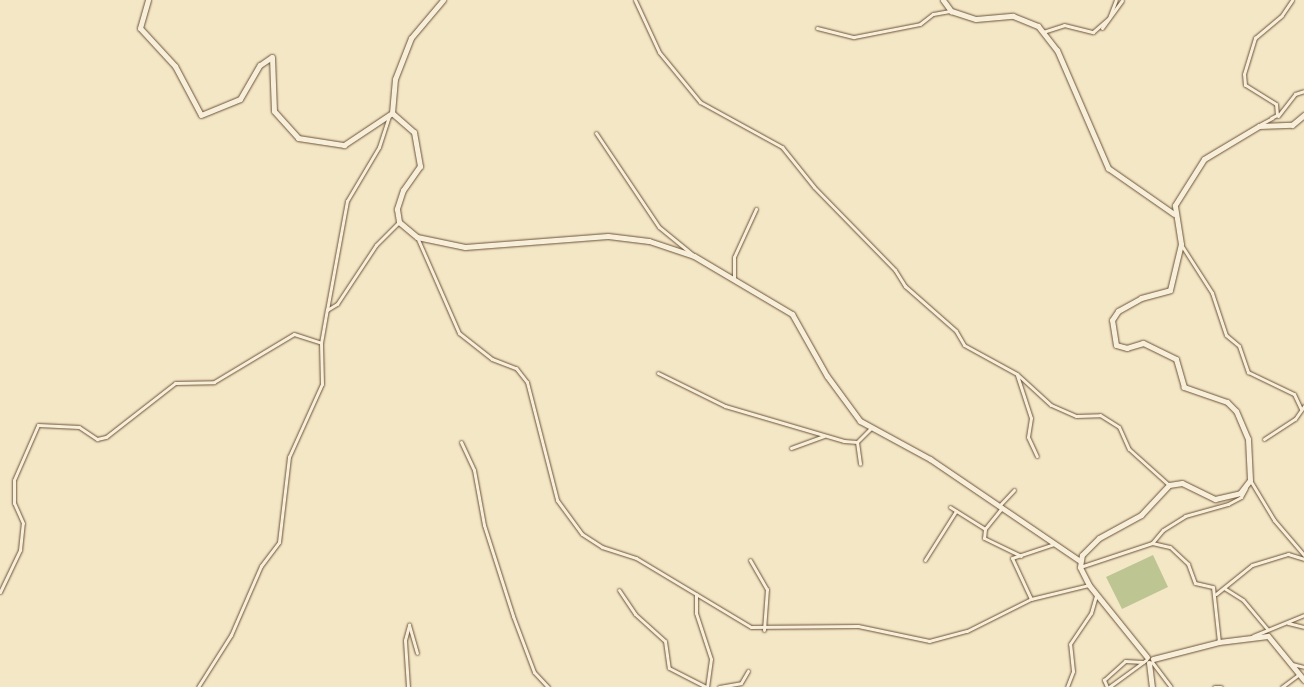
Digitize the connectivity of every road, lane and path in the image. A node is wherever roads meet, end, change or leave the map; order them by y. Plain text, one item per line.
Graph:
1 (148, 0) edge
2 (443, 0) edge
3 (635, 0) edge
4 (943, 0) edge
5 (1116, 0) edge
6 (1122, 0) edge
7 (1292, 0) edge
8 (951, 11) junction
9 (817, 28) dead end
10 (1099, 29) junction
11 (1043, 32) junction
12 (1304, 91) edge
13 (391, 114) junction
14 (1304, 115) edge
15 (1271, 118) junction
16 (1259, 126) junction
17 (596, 133) dead end
18 (756, 209) dead end
19 (1174, 214) junction
20 (399, 222) junction
21 (417, 237) junction
22 (1181, 244) junction
23 (694, 256) junction
24 (734, 278) junction
25 (327, 310) junction
26 (321, 343) junction
27 (658, 373) dead end
28 (1017, 374) junction
29 (1302, 408) edge
30 (873, 427) junction
31 (824, 435) junction
32 (1264, 439) dead end
33 (461, 442) dead end
34 (857, 442) junction
35 (791, 448) dead end
36 (1037, 456) dead end
37 (860, 464) dead end
38 (1250, 480) junction
39 (1169, 485) junction
40 (1246, 488) junction
41 (1014, 490) dead end
42 (950, 507) dead end
43 (1000, 508) junction
44 (956, 511) junction
45 (985, 529) junction
46 (1054, 544) junction
47 (1152, 544) junction
48 (1304, 555) edge
49 (1022, 557) junction
50 (1304, 559) edge
51 (750, 560) dead end
52 (924, 560) dead end
53 (1080, 564) junction
54 (1089, 585) junction
55 (1224, 588) junction
56 (619, 590) dead end
57 (0, 592) edge
58 (696, 594) junction
59 (1216, 594) junction
60 (1096, 595) junction
61 (1031, 599) junction
62 (1304, 615) edge
63 (1285, 622) junction
64 (1304, 627) edge
65 (1267, 629) junction
66 (764, 630) junction
67 (1253, 636) junction
68 (1219, 642) junction
69 (417, 653) dead end
70 (1148, 661) junction
71 (1292, 664) junction
72 (1304, 667) edge
73 (748, 671) dead end
74 (1300, 674) junction
75 (1304, 680) edge
76 (198, 687) edge
77 (408, 687) edge
78 (548, 687) edge
79 (706, 687) edge
80 (719, 687) edge
81 (1067, 687) edge
82 (1108, 687) edge
83 (1152, 687) edge
84 (1171, 687) edge
85 (1214, 687) edge
86 (1221, 687) edge
87 (1282, 687) edge

1 - 13 street
2 - 13 street
3 - 28 street
4 - 8 street
5 - 10 street
6 - 10 street
7 - 15 street
8 - 9 street
8 - 11 street
10 - 11 street
11 - 19 street
12 - 15 street
13 - 20 street
13 - 25 street
14 - 16 street
15 - 16 street
16 - 19 street
17 - 23 street
18 - 24 street
19 - 22 street
20 - 21 street
20 - 25 street
21 - 23 street
21 - 58 street
22 - 29 street
22 - 38 street
23 - 24 street
24 - 30 street
25 - 26 street
26 - 57 street
26 - 76 street
27 - 31 street
28 - 36 street
28 - 39 street
29 - 32 street
30 - 34 street
30 - 43 street
31 - 34 street
31 - 35 street
33 - 78 street
34 - 37 street
38 - 40 street
38 - 48 street
39 - 40 street
39 - 53 street
40 - 47 street
41 - 43 street
42 - 44 street
43 - 45 street
43 - 46 street
44 - 45 street
44 - 52 street
45 - 49 street
46 - 49 street
46 - 53 street
47 - 53 street
47 - 59 street
49 - 61 street
50 - 55 street
51 - 66 street
53 - 54 street
54 - 60 street
54 - 61 street
55 - 59 street
55 - 65 street
56 - 79 street
58 - 66 street
58 - 79 street
59 - 68 street
60 - 70 street
60 - 81 street
61 - 66 street
62 - 63 street
63 - 64 street
63 - 65 street
65 - 67 street
67 - 68 street
67 - 71 street
68 - 70 street
69 - 77 street
70 - 82 street
70 - 82 street
70 - 83 street
70 - 84 street
71 - 72 street
71 - 74 street
73 - 80 street
74 - 75 street
74 - 87 street
85 - 86 street

